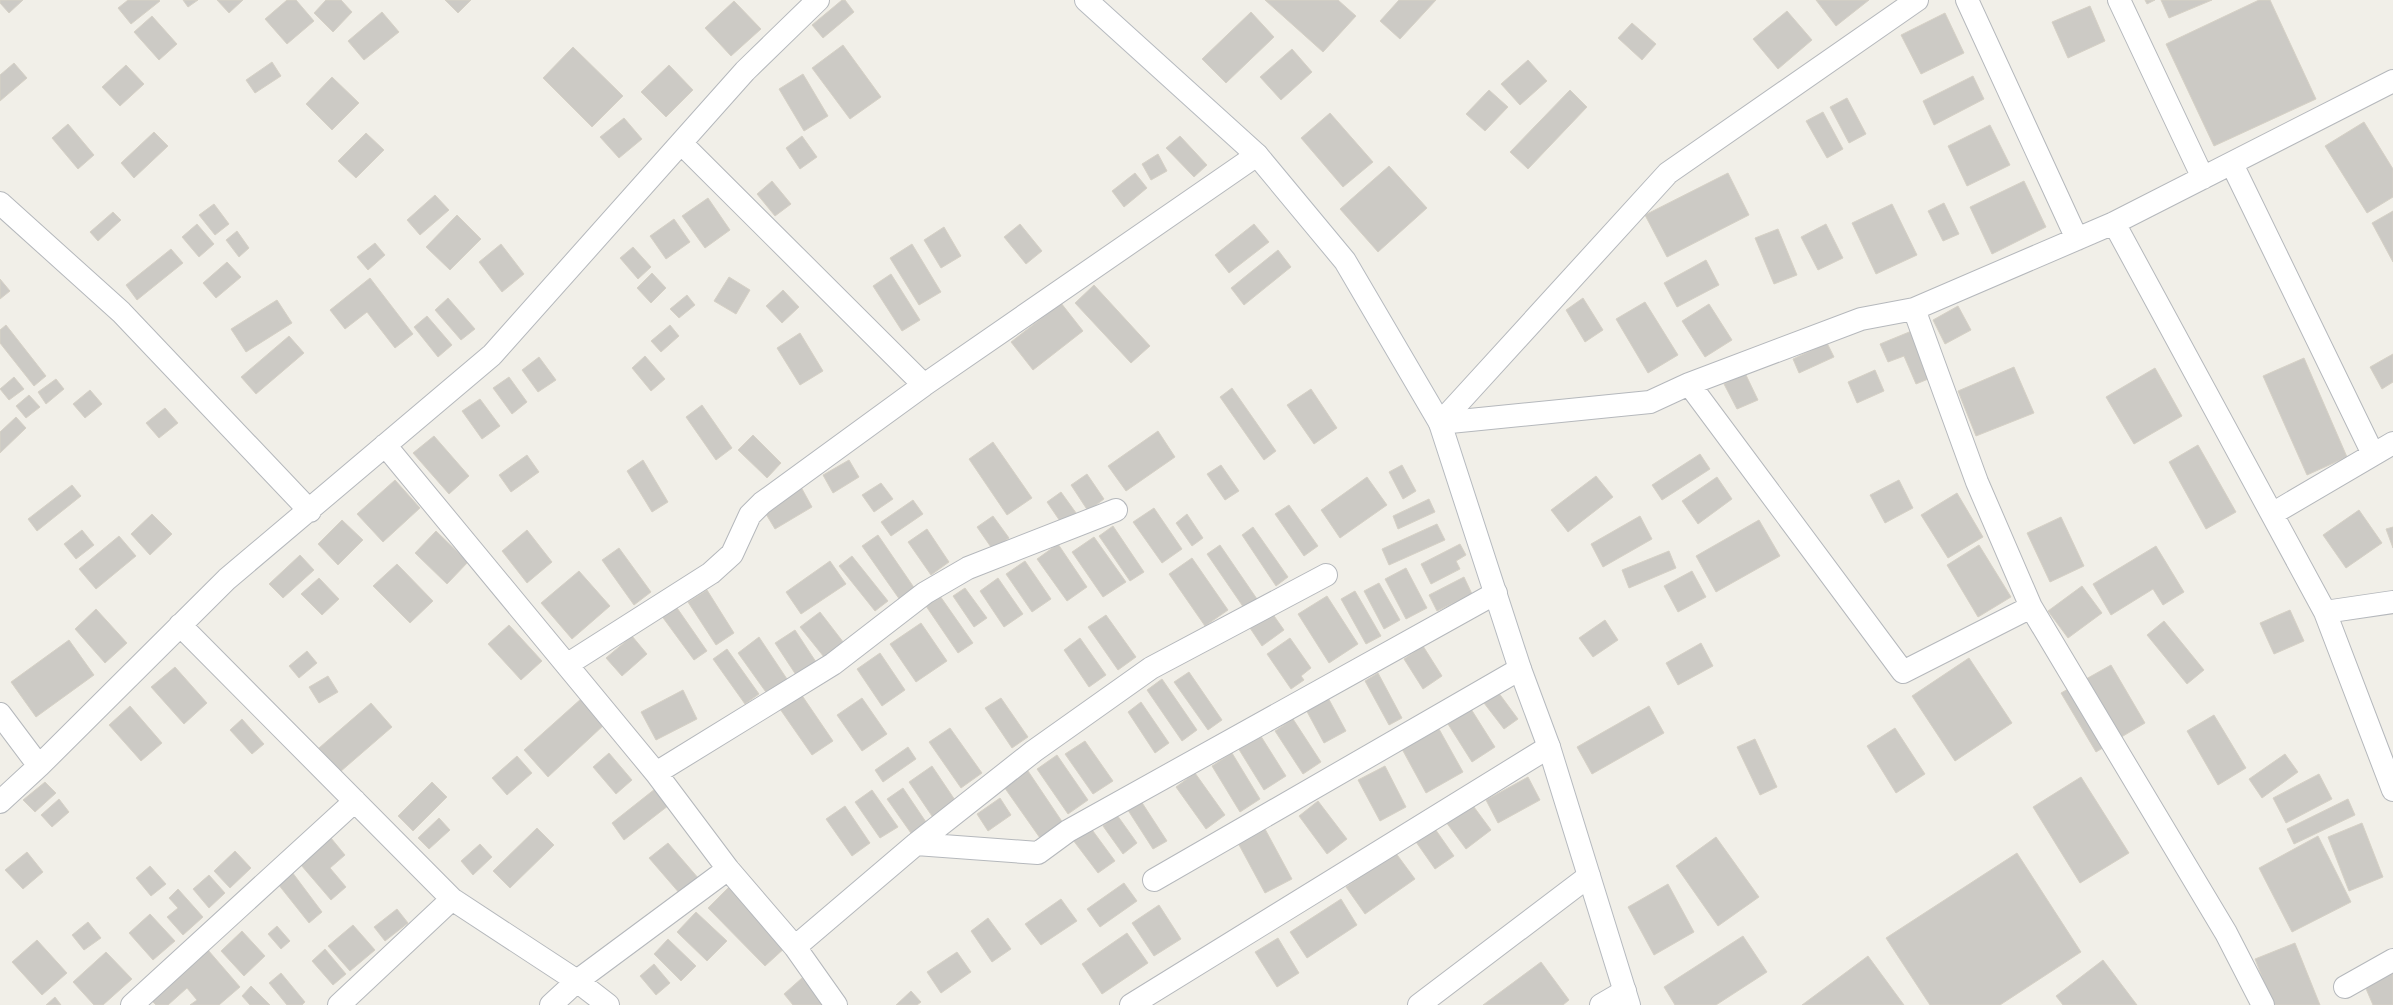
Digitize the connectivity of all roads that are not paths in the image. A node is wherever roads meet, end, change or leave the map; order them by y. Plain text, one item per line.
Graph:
1 (818, 0) edge
2 (1086, 0) edge
3 (1917, 0) edge
4 (1967, 0) edge
5 (2118, 0) edge
6 (2393, 81) edge
7 (681, 143) junction
8 (1257, 155) junction
9 (2232, 164) junction
10 (2203, 178) junction
11 (0, 203) edge
12 (2114, 223) junction
13 (2076, 239) junction
14 (1914, 309) junction
15 (924, 384) junction
16 (1689, 384) junction
17 (1440, 423) junction
18 (2393, 443) edge
19 (385, 445) junction
20 (2373, 454) junction
21 (1116, 510) dead end
22 (310, 511) junction
23 (2272, 514) junction
24 (1326, 575) dead end
25 (1496, 593) junction
26 (2393, 602) edge
27 (2030, 607) junction
28 (2325, 612) junction
29 (180, 625) junction
30 (568, 664) junction
31 (1520, 669) junction
32 (0, 714) edge
33 (1549, 747) junction
34 (39, 766) junction
35 (656, 773) junction
36 (2393, 790) edge
37 (355, 801) junction
38 (0, 802) edge
39 (916, 844) junction
40 (728, 869) junction
41 (1589, 876) junction
42 (1154, 880) dead end
43 (452, 899) junction
44 (795, 947) junction
45 (2393, 960) edge
46 (577, 981) junction
47 (2345, 987) dead end
48 (1627, 998) edge
49 (132, 1005) edge
50 (339, 1005) edge
51 (550, 1005) edge
52 (608, 1005) edge
53 (836, 1005) edge
54 (1131, 1005) edge
55 (1419, 1005) edge
56 (1601, 1005) edge
57 (2263, 1005) edge

1 - 7 street
2 - 8 street
3 - 17 street
4 - 13 street
5 - 10 street
6 - 9 street
7 - 15 street
7 - 19 street
8 - 15 street
8 - 17 street
9 - 10 street
9 - 20 street
10 - 12 street
11 - 22 street
12 - 13 street
12 - 23 street
13 - 14 street
14 - 16 street
14 - 27 street
15 - 30 street
16 - 17 street
16 - 27 street
17 - 25 street
18 - 20 street
19 - 22 street
19 - 30 street
20 - 23 street
21 - 35 street
22 - 29 street
23 - 28 street
24 - 39 street
25 - 31 street
25 - 39 street
26 - 28 street
27 - 57 street
28 - 36 street
29 - 34 street
29 - 37 street
30 - 35 street
31 - 33 street
31 - 42 street
32 - 34 street
33 - 41 street
33 - 54 street
34 - 38 street
35 - 40 street
37 - 43 street
37 - 49 street
39 - 44 street
40 - 44 street
40 - 46 street
41 - 48 street
41 - 55 street
43 - 46 street
43 - 50 street
44 - 53 street
45 - 47 street
46 - 51 street
46 - 52 street
48 - 56 street

